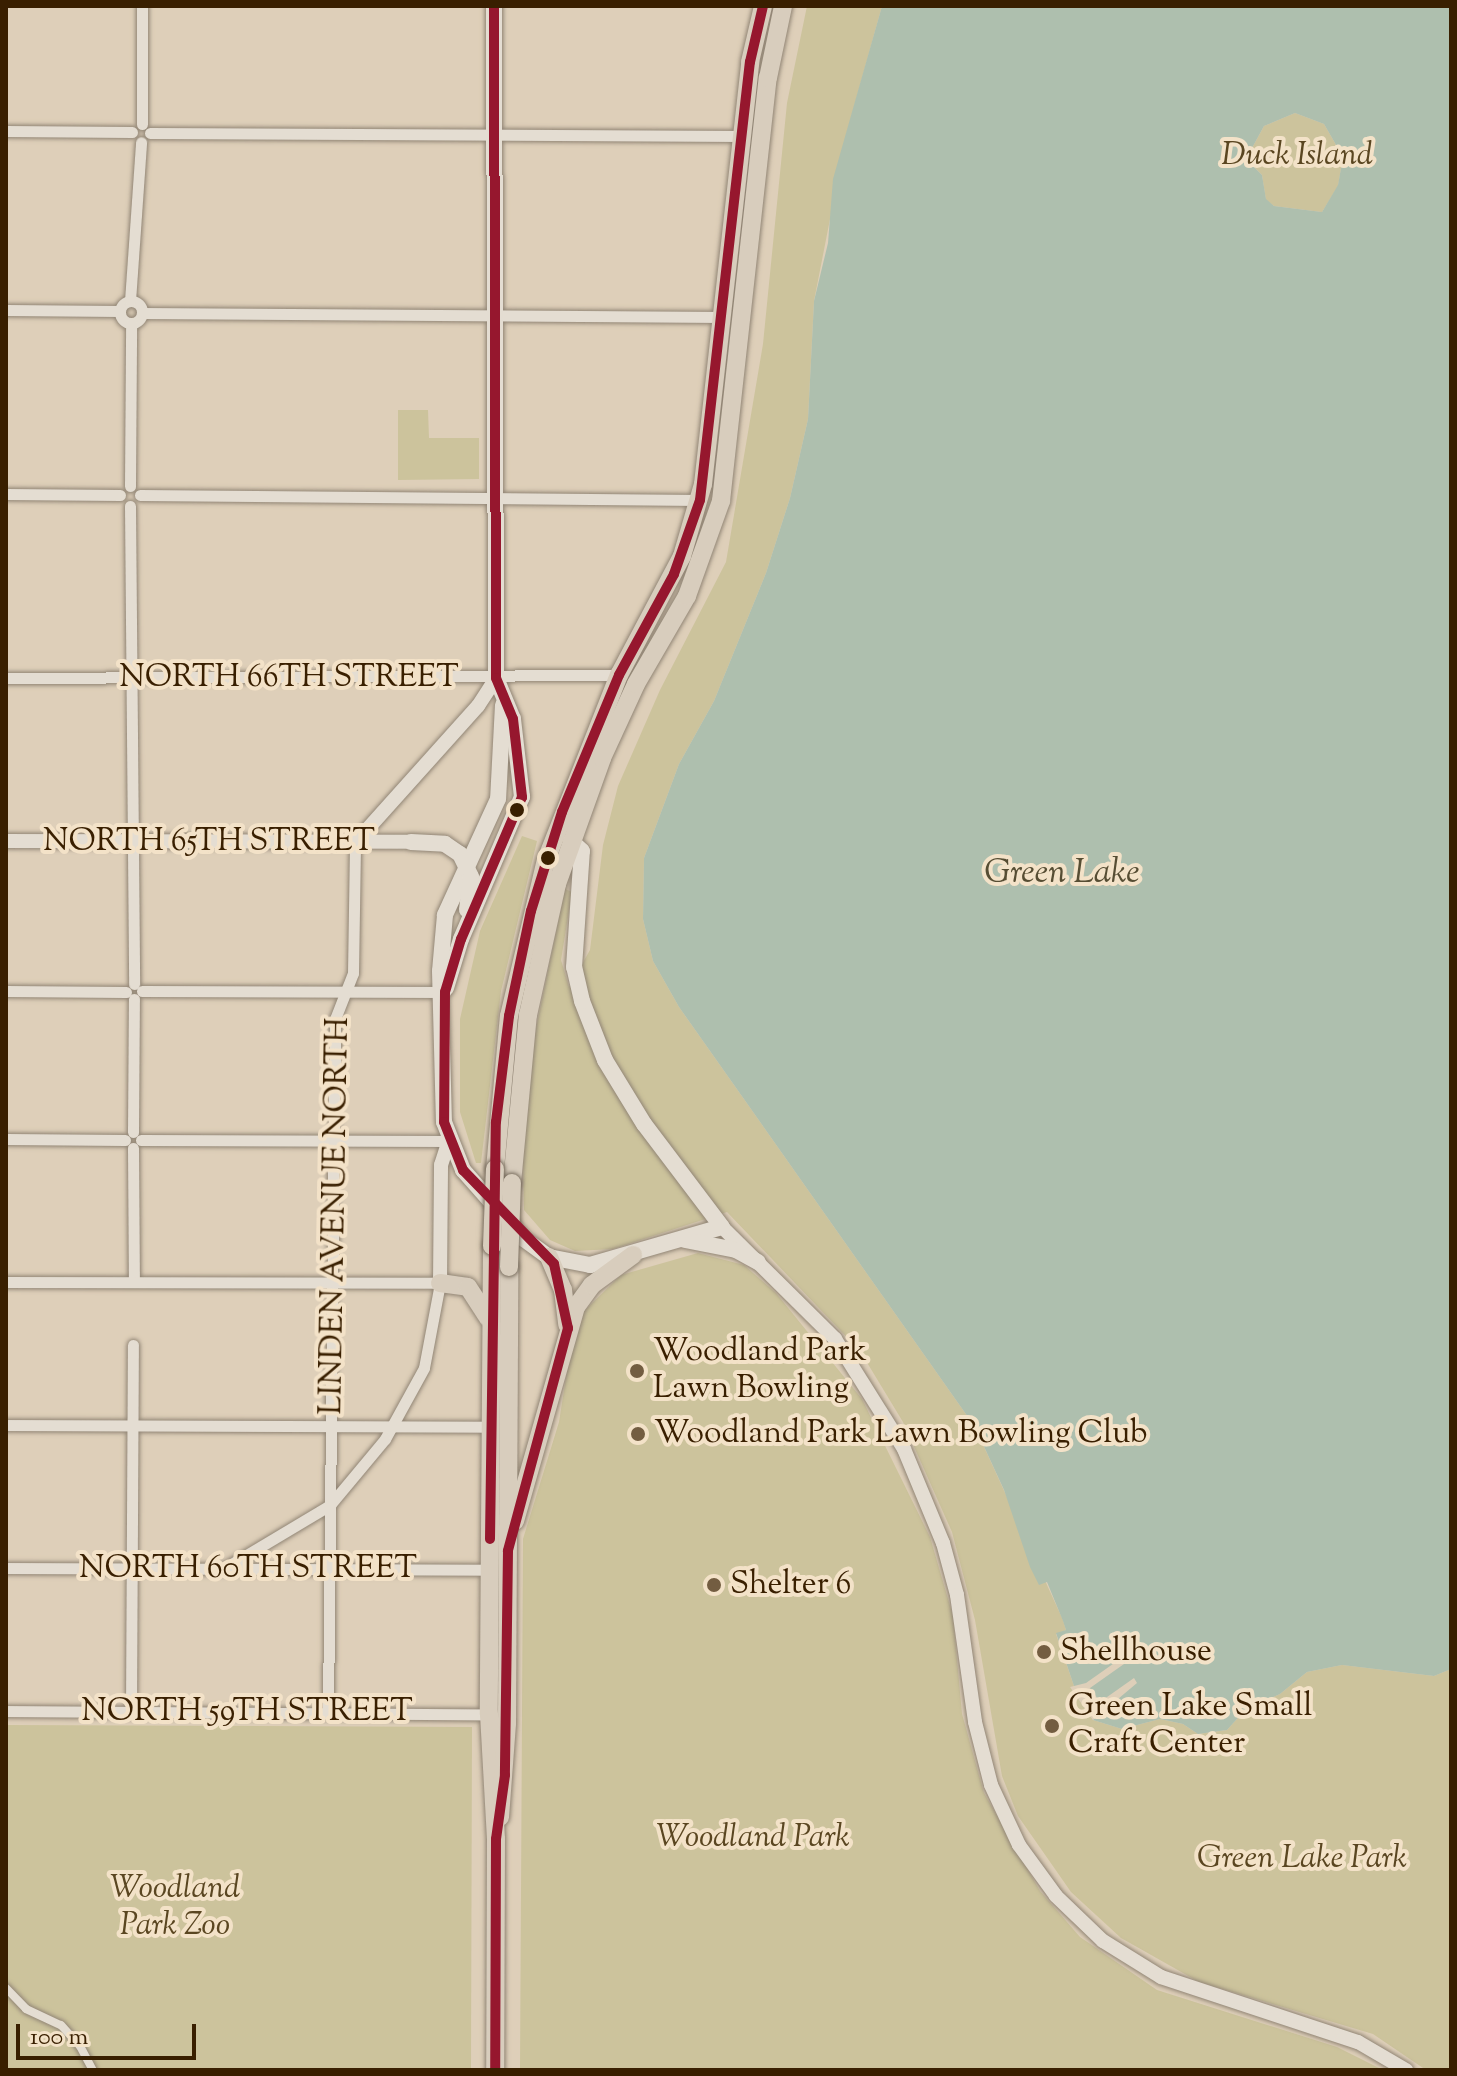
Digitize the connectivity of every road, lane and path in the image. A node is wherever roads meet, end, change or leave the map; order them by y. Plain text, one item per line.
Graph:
1 (142, 6) edge
2 (494, 6) edge
3 (763, 6) edge
4 (783, 6) edge
5 (6, 131) edge
6 (141, 133) junction
7 (495, 134) junction
8 (743, 136) junction
9 (130, 301) junction
10 (6, 310) edge
11 (120, 311) junction
12 (142, 313) junction
13 (495, 315) junction
14 (724, 317) junction
15 (131, 323) junction
16 (130, 486) junction
17 (6, 494) edge
18 (120, 495) junction
19 (140, 495) junction
20 (495, 499) junction
21 (700, 500) junction
22 (130, 506) junction
23 (619, 675) junction
24 (6, 678) edge
25 (131, 678) junction
26 (496, 678) junction
27 (503, 705) junction
28 (522, 786) junction
29 (500, 789) junction
30 (6, 841) edge
31 (571, 841) junction
32 (133, 842) junction
33 (411, 842) junction
34 (355, 843) junction
35 (466, 862) junction
36 (445, 915) junction
37 (461, 939) junction
38 (6, 991) edge
39 (134, 991) junction
40 (344, 992) junction
41 (445, 992) junction
42 (6, 1139) edge
43 (133, 1140) junction
44 (333, 1140) junction
45 (449, 1141) junction
46 (722, 1227) junction
47 (676, 1239) junction
48 (633, 1255) junction
49 (549, 1257) junction
50 (758, 1262) junction
51 (6, 1282) edge
52 (134, 1282) junction
53 (331, 1283) junction
54 (440, 1283) junction
55 (490, 1326) junction
56 (568, 1328) junction
57 (133, 1345) dead end
58 (6, 1425) edge
59 (133, 1426) junction
60 (331, 1426) junction
61 (395, 1426) junction
62 (490, 1427) junction
63 (330, 1505) junction
64 (508, 1551) junction
65 (6, 1568) edge
66 (132, 1569) junction
67 (223, 1569) junction
68 (329, 1570) junction
69 (490, 1570) junction
70 (6, 1711) edge
71 (131, 1711) junction
72 (328, 1713) junction
73 (489, 1714) junction
74 (496, 1839) junction
75 (6, 1988) edge
76 (93, 2070) edge
77 (495, 2070) edge
78 (1406, 2070) edge

1 - 6 street
2 - 7 main road
3 - 8 highway
4 - 31 highway
5 - 6 street
6 - 7 street
6 - 9 street
7 - 8 street
7 - 13 main road
8 - 14 highway
9 - 11 street
9 - 12 street
10 - 11 street
11 - 15 street
12 - 13 street
12 - 15 street
13 - 14 street
13 - 20 main road
14 - 21 highway
15 - 16 street
16 - 18 street
16 - 19 street
17 - 18 street
18 - 22 street
19 - 20 street
19 - 22 street
20 - 21 street
20 - 26 main road
21 - 23 highway
22 - 25 street
23 - 26 street, NORTH 66TH STREET
23 - 55 highway, bridge
24 - 25 street, NORTH 66TH STREET
25 - 26 street, NORTH 66TH STREET
25 - 32 street
26 - 27 main road
26 - 34 street
27 - 28 main road
27 - 29 main road
28 - 29 main road
28 - 37 main road
29 - 35 main road
30 - 32 street, NORTH 65TH STREET
31 - 46 main road
31 - 64 highway, bridge
32 - 34 street, NORTH 65TH STREET
32 - 39 street
33 - 34 street, NORTH 65TH STREET
33 - 35 main road
33 - 36 main road
34 - 40 street, LINDEN AVENUE NORTH
35 - 36 main road
35 - 37 main road
36 - 41 main road
37 - 41 main road
38 - 39 street
39 - 40 street
39 - 43 street
40 - 41 street
40 - 44 street, LINDEN AVENUE NORTH
41 - 45 main road
42 - 43 street
43 - 44 street
43 - 52 street
44 - 45 street
44 - 53 street, LINDEN AVENUE NORTH
45 - 49 main road
45 - 54 street
46 - 47 main road
46 - 50 street
47 - 48 main road
47 - 50 main road
48 - 49 main road
48 - 56 highway
49 - 56 highway
50 - 78 street
51 - 52 street
52 - 53 street
53 - 54 street
53 - 60 street, LINDEN AVENUE NORTH
54 - 55 highway
54 - 61 street
55 - 62 highway
56 - 64 highway
57 - 59 street
58 - 59 street
59 - 60 street
59 - 66 street
60 - 61 street
60 - 63 street, LINDEN AVENUE NORTH
61 - 62 street
61 - 63 street
62 - 69 highway
63 - 67 street
63 - 68 street, LINDEN AVENUE NORTH
64 - 74 highway
65 - 66 street, NORTH 60TH STREET
66 - 67 street, NORTH 60TH STREET
66 - 71 street
67 - 68 street, NORTH 60TH STREET
68 - 69 street, NORTH 60TH STREET
68 - 72 street, LINDEN AVENUE NORTH
69 - 73 highway
70 - 71 street, NORTH 59TH STREET
71 - 72 street, NORTH 59TH STREET
72 - 73 street, NORTH 59TH STREET
73 - 74 highway
74 - 77 highway
75 - 76 street

